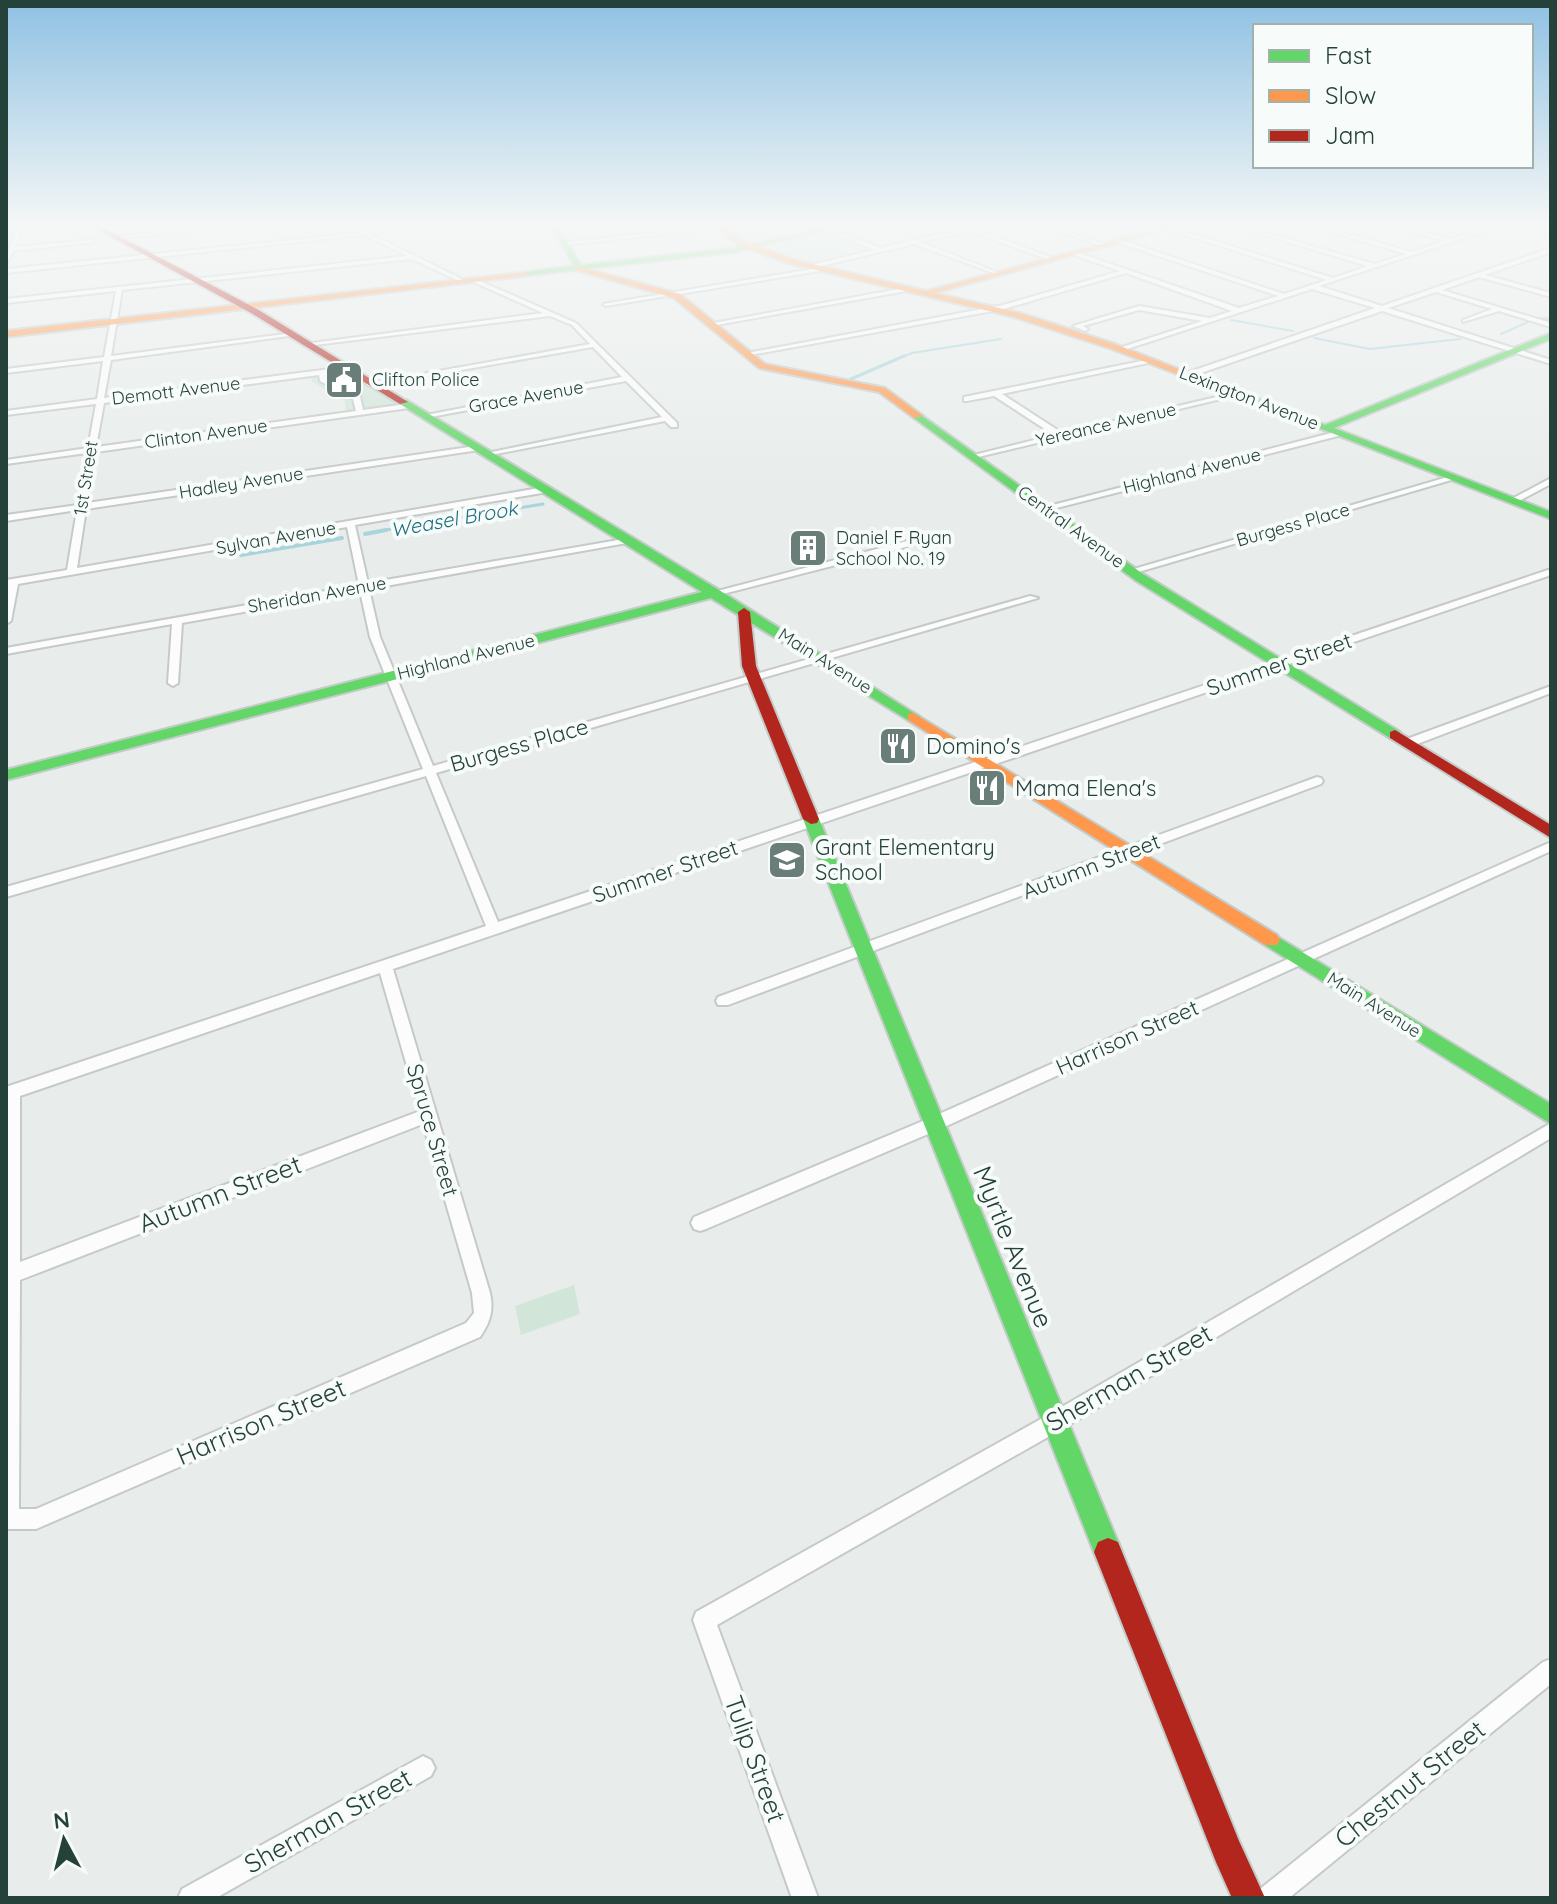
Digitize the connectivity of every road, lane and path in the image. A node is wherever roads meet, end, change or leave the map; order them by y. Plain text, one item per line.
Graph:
1 (115, 312) edge
2 (203, 312) edge
3 (254, 312) edge
4 (548, 312) edge
5 (697, 312) edge
6 (787, 312) edge
7 (978, 312) edge
8 (1005, 312) edge
9 (1126, 312) edge
10 (1162, 312) edge
11 (1237, 312) edge
12 (1372, 312) edge
13 (1395, 312) edge
14 (1492, 312) edge
15 (1509, 312) edge
16 (552, 314) junction
17 (1212, 320) junction
18 (1465, 321) dead end
19 (113, 322) junction
20 (711, 324) junction
21 (1551, 325) edge
22 (1079, 331) junction
23 (6, 334) edge
24 (1551, 336) edge
25 (300, 340) junction
26 (595, 345) junction
27 (1121, 349) junction
28 (1515, 351) junction
29 (745, 354) junction
30 (106, 358) junction
31 (1151, 361) junction
32 (1551, 362) edge
33 (346, 369) junction
34 (6, 371) edge
35 (322, 372) junction
36 (1189, 375) junction
37 (628, 378) junction
38 (370, 384) junction
39 (995, 393) junction
40 (1238, 394) junction
41 (967, 399) dead end
42 (99, 401) junction
43 (406, 406) junction
44 (6, 413) edge
45 (360, 413) junction
46 (425, 416) junction
47 (1332, 431) junction
48 (1061, 436) junction
49 (90, 450) junction
50 (481, 451) junction
51 (974, 456) junction
52 (6, 462) edge
53 (1454, 478) junction
54 (1551, 481) edge
55 (545, 490) junction
56 (1512, 501) junction
57 (82, 507) junction
58 (1045, 508) junction
59 (1551, 516) edge
60 (6, 518) edge
61 (351, 526) junction
62 (926, 539) dead end
63 (627, 540) junction
64 (1132, 571) junction
65 (1551, 572) edge
66 (71, 573) junction
67 (10, 583) edge
68 (365, 587) junction
69 (715, 593) junction
70 (1033, 598) dead end
71 (744, 612) junction
72 (177, 620) junction
73 (6, 621) edge
74 (6, 651) edge
75 (822, 660) junction
76 (1280, 664) junction
77 (390, 676) junction
78 (754, 679) junction
79 (173, 683) dead end
80 (1551, 689) edge
81 (1408, 743) junction
82 (988, 763) junction
83 (429, 771) junction
84 (6, 775) edge
85 (1317, 781) dead end
86 (812, 821) junction
87 (1551, 832) edge
88 (1551, 846) edge
89 (1129, 851) junction
90 (6, 892) edge
91 (494, 929) junction
92 (865, 951) junction
93 (1300, 959) junction
94 (385, 966) junction
95 (723, 1001) dead end
96 (9, 1093) edge
97 (428, 1115) junction
98 (1551, 1115) edge
99 (936, 1123) junction
100 (1551, 1130) edge
101 (700, 1223) dead end
102 (12, 1274) junction
103 (481, 1293) joint
104 (1055, 1422) junction
105 (8, 1519) edge
106 (704, 1620) joint
107 (1551, 1670) edge
108 (423, 1768) dead end
109 (191, 1898) edge
110 (805, 1898) edge
111 (1249, 1898) edge
112 (1269, 1898) edge

1 - 19 street, 1st Street
2 - 19 main road
3 - 25 main road, Main Avenue
4 - 16 street
5 - 20 main road, Central Avenue
6 - 20 street
7 - 29 street
8 - 22 main road, Lexington Avenue
9 - 22 street
10 - 17 street
11 - 17 street
12 - 36 street
13 - 28 street
14 - 18 street
15 - 21 street
16 - 25 street
16 - 26 street
17 - 27 street
19 - 23 main road
19 - 30 street, 1st Street
20 - 29 main road, Central Avenue
22 - 27 main road, Lexington Avenue
24 - 28 main road, Highland Avenue
25 - 30 street
25 - 33 main road, Main Avenue
26 - 37 street
26 - 38 street
27 - 31 main road, Lexington Avenue
28 - 32 street
28 - 47 main road, Highland Avenue
29 - 51 main road, Central Avenue
30 - 34 street
30 - 42 street, 1st Street
31 - 36 main road, Lexington Avenue
31 - 39 street
33 - 35 street, Demott Avenue
33 - 38 main road, Main Avenue
35 - 42 street, Demott Avenue
35 - 45 street
36 - 40 main road, Lexington Avenue
37 - 46 street, Grace Avenue
37 - 50 street, Hadley Avenue
38 - 43 main road, Main Avenue
39 - 41 street
39 - 48 street
40 - 47 main road, Lexington Avenue
40 - 48 street, Yereance Avenue
42 - 44 street, Demott Avenue
42 - 49 street, 1st Street
43 - 45 street, Clinton Avenue
43 - 46 main road, Main Avenue
45 - 49 street, Clinton Avenue
46 - 50 main road, Main Avenue
47 - 53 main road, Lexington Avenue
47 - 58 street, Highland Avenue
48 - 51 street, Yereance Avenue
49 - 52 street, Clinton Avenue
49 - 57 street, 1st Street
50 - 55 main road, Main Avenue
50 - 57 street, Hadley Avenue
51 - 58 main road, Central Avenue
53 - 56 main road, Lexington Avenue
53 - 64 street, Burgess Place
54 - 56 street
55 - 61 street, Sylvan Avenue
55 - 63 main road, Main Avenue
56 - 59 main road, Lexington Avenue
57 - 60 street, Hadley Avenue
57 - 66 street, 1st Street
58 - 64 main road, Central Avenue
61 - 66 street, Sylvan Avenue
61 - 68 street
62 - 69 street, Highland Avenue
63 - 68 street, Sheridan Avenue
63 - 69 main road, Main Avenue
64 - 76 main road, Central Avenue
65 - 76 street, Summer Street
66 - 67 street, Sylvan Avenue
67 - 73 street
68 - 72 street, Sheridan Avenue
68 - 77 street
69 - 71 main road, Main Avenue
69 - 77 main road, Highland Avenue
70 - 75 street, Burgess Place
71 - 75 main road, Main Avenue
71 - 78 main road, Myrtle Avenue
72 - 74 street, Sheridan Avenue
72 - 79 street
75 - 78 street, Burgess Place
75 - 82 main road, Main Avenue
76 - 81 main road, Central Avenue
76 - 82 street, Summer Street
77 - 83 street
77 - 84 main road, Highland Avenue
78 - 83 street, Burgess Place
78 - 86 main road, Myrtle Avenue
80 - 81 street
81 - 87 main road, Central Avenue
82 - 86 street, Summer Street
82 - 89 main road, Main Avenue
83 - 90 street, Burgess Place
83 - 91 street
85 - 89 street, Autumn Street
86 - 91 street, Summer Street
86 - 92 main road, Myrtle Avenue
88 - 93 street, Harrison Street
89 - 92 street, Autumn Street
89 - 93 main road, Main Avenue
91 - 94 street, Summer Street
92 - 95 street, Autumn Street
92 - 99 main road, Myrtle Avenue
93 - 98 main road, Main Avenue
93 - 99 street, Harrison Street
94 - 96 street, Summer Street
94 - 97 street, Spruce Street
96 - 102 street
97 - 102 street, Autumn Street
97 - 103 street, Spruce Street
99 - 101 street, Harrison Street
99 - 104 main road, Myrtle Avenue
100 - 104 street, Sherman Street
102 - 105 street
103 - 105 street, Harrison Street
104 - 106 street, Sherman Street
104 - 111 main road, Myrtle Avenue
106 - 110 street, Tulip Street
107 - 112 street, Chestnut Street
108 - 109 street, Sherman Street

